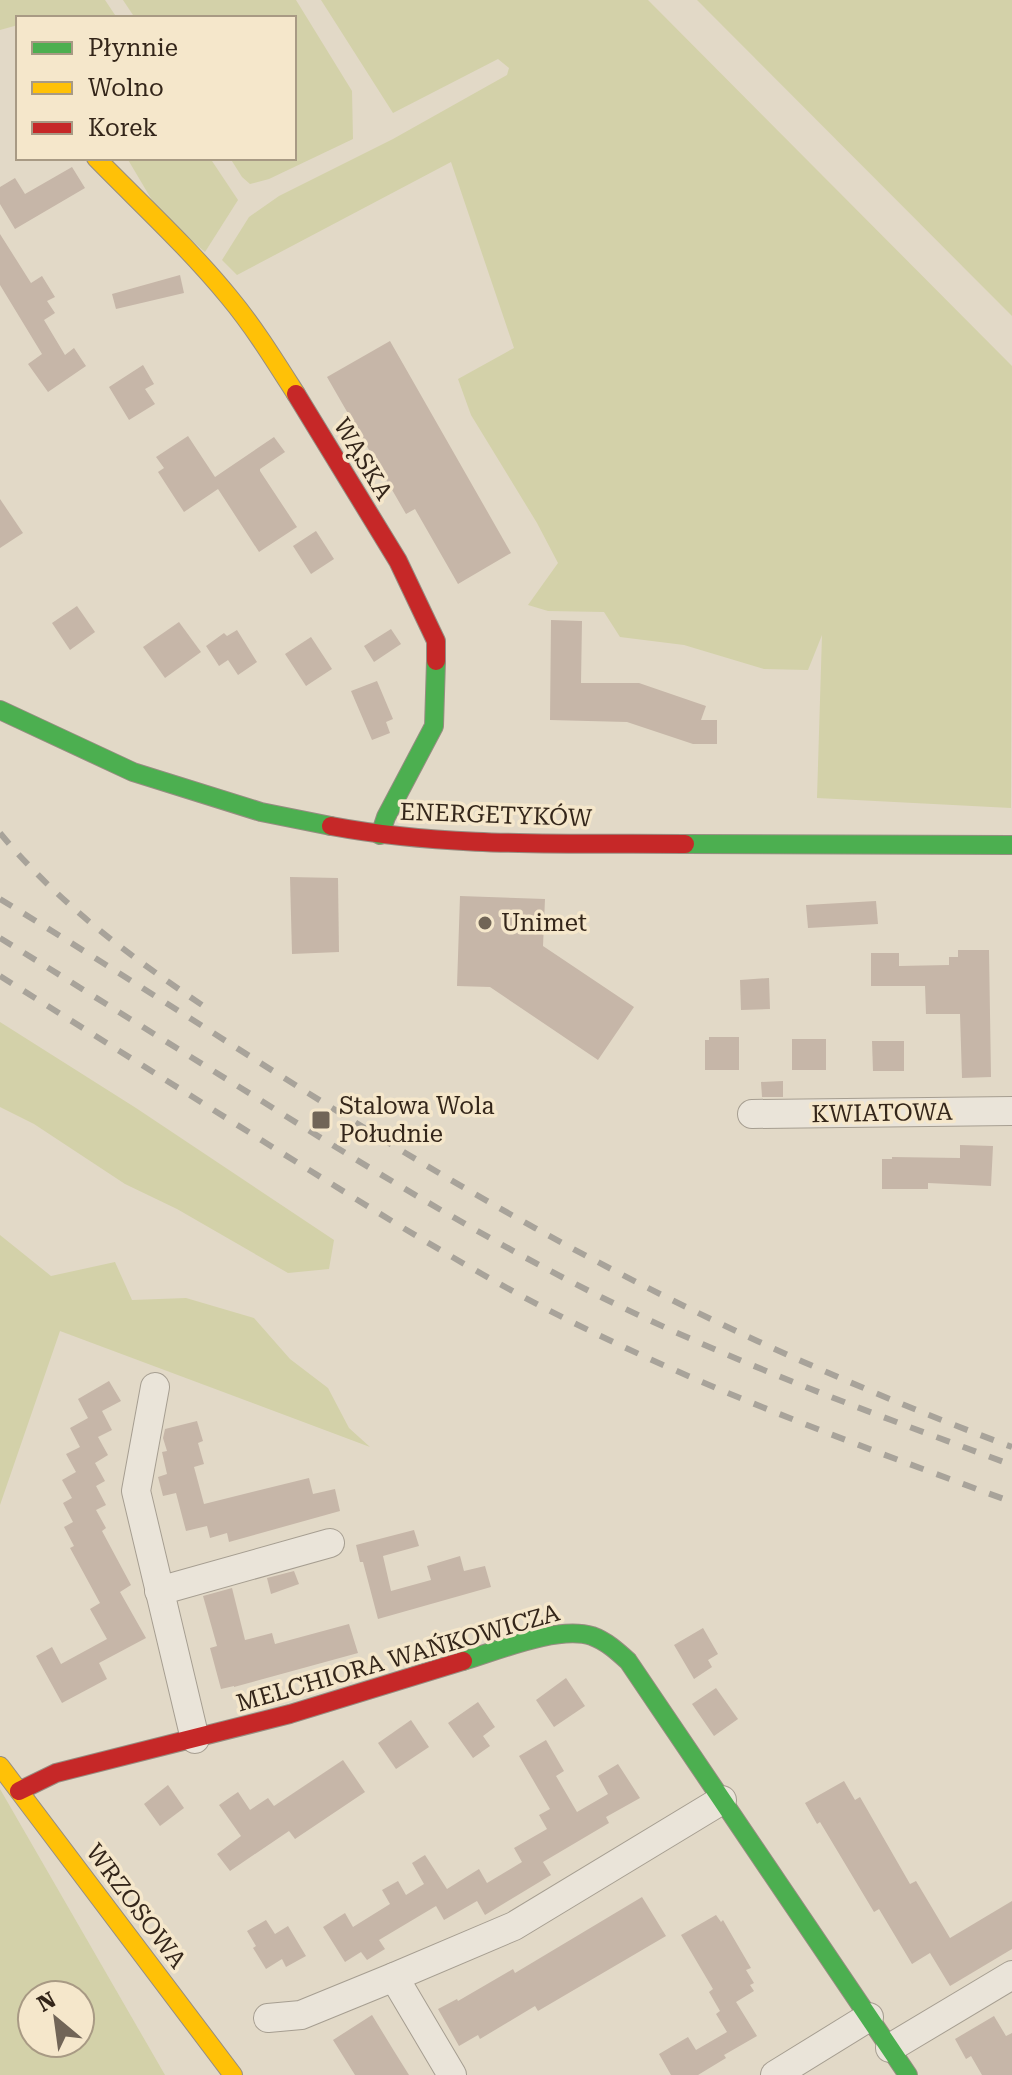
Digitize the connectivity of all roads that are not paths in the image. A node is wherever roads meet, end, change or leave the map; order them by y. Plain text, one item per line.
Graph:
1 (98, 160) edge
2 (0, 710) edge
3 (380, 835) junction
4 (1012, 845) edge
5 (1012, 1111) edge
6 (752, 1114) dead end
7 (155, 1387) dead end
8 (330, 1543) dead end
9 (159, 1591) junction
10 (195, 1739) junction
11 (0, 1766) edge
12 (19, 1791) junction
13 (722, 1800) junction
14 (1012, 1975) edge
15 (394, 1977) junction
16 (869, 2017) junction
17 (268, 2018) dead end
18 (890, 2048) junction
19 (233, 2075) edge
20 (452, 2075) edge
21 (775, 2075) edge
22 (908, 2075) edge

1 - 3 street, WĄSKA
2 - 3 street, ENERGETYKÓW
3 - 4 street, ENERGETYKÓW
5 - 6 street, KWIATOWA
7 - 9 street
8 - 9 street
9 - 10 street
10 - 12 street, MELCHIORA WAŃKOWICZA
10 - 13 street, MELCHIORA WAŃKOWICZA
11 - 12 street, WRZOSOWA
12 - 19 street, WRZOSOWA
13 - 15 street
13 - 16 street, MELCHIORA WAŃKOWICZA
14 - 18 street
15 - 17 street
15 - 20 street
16 - 18 street, MELCHIORA WAŃKOWICZA
16 - 21 street
18 - 22 street, MELCHIORA WAŃKOWICZA

